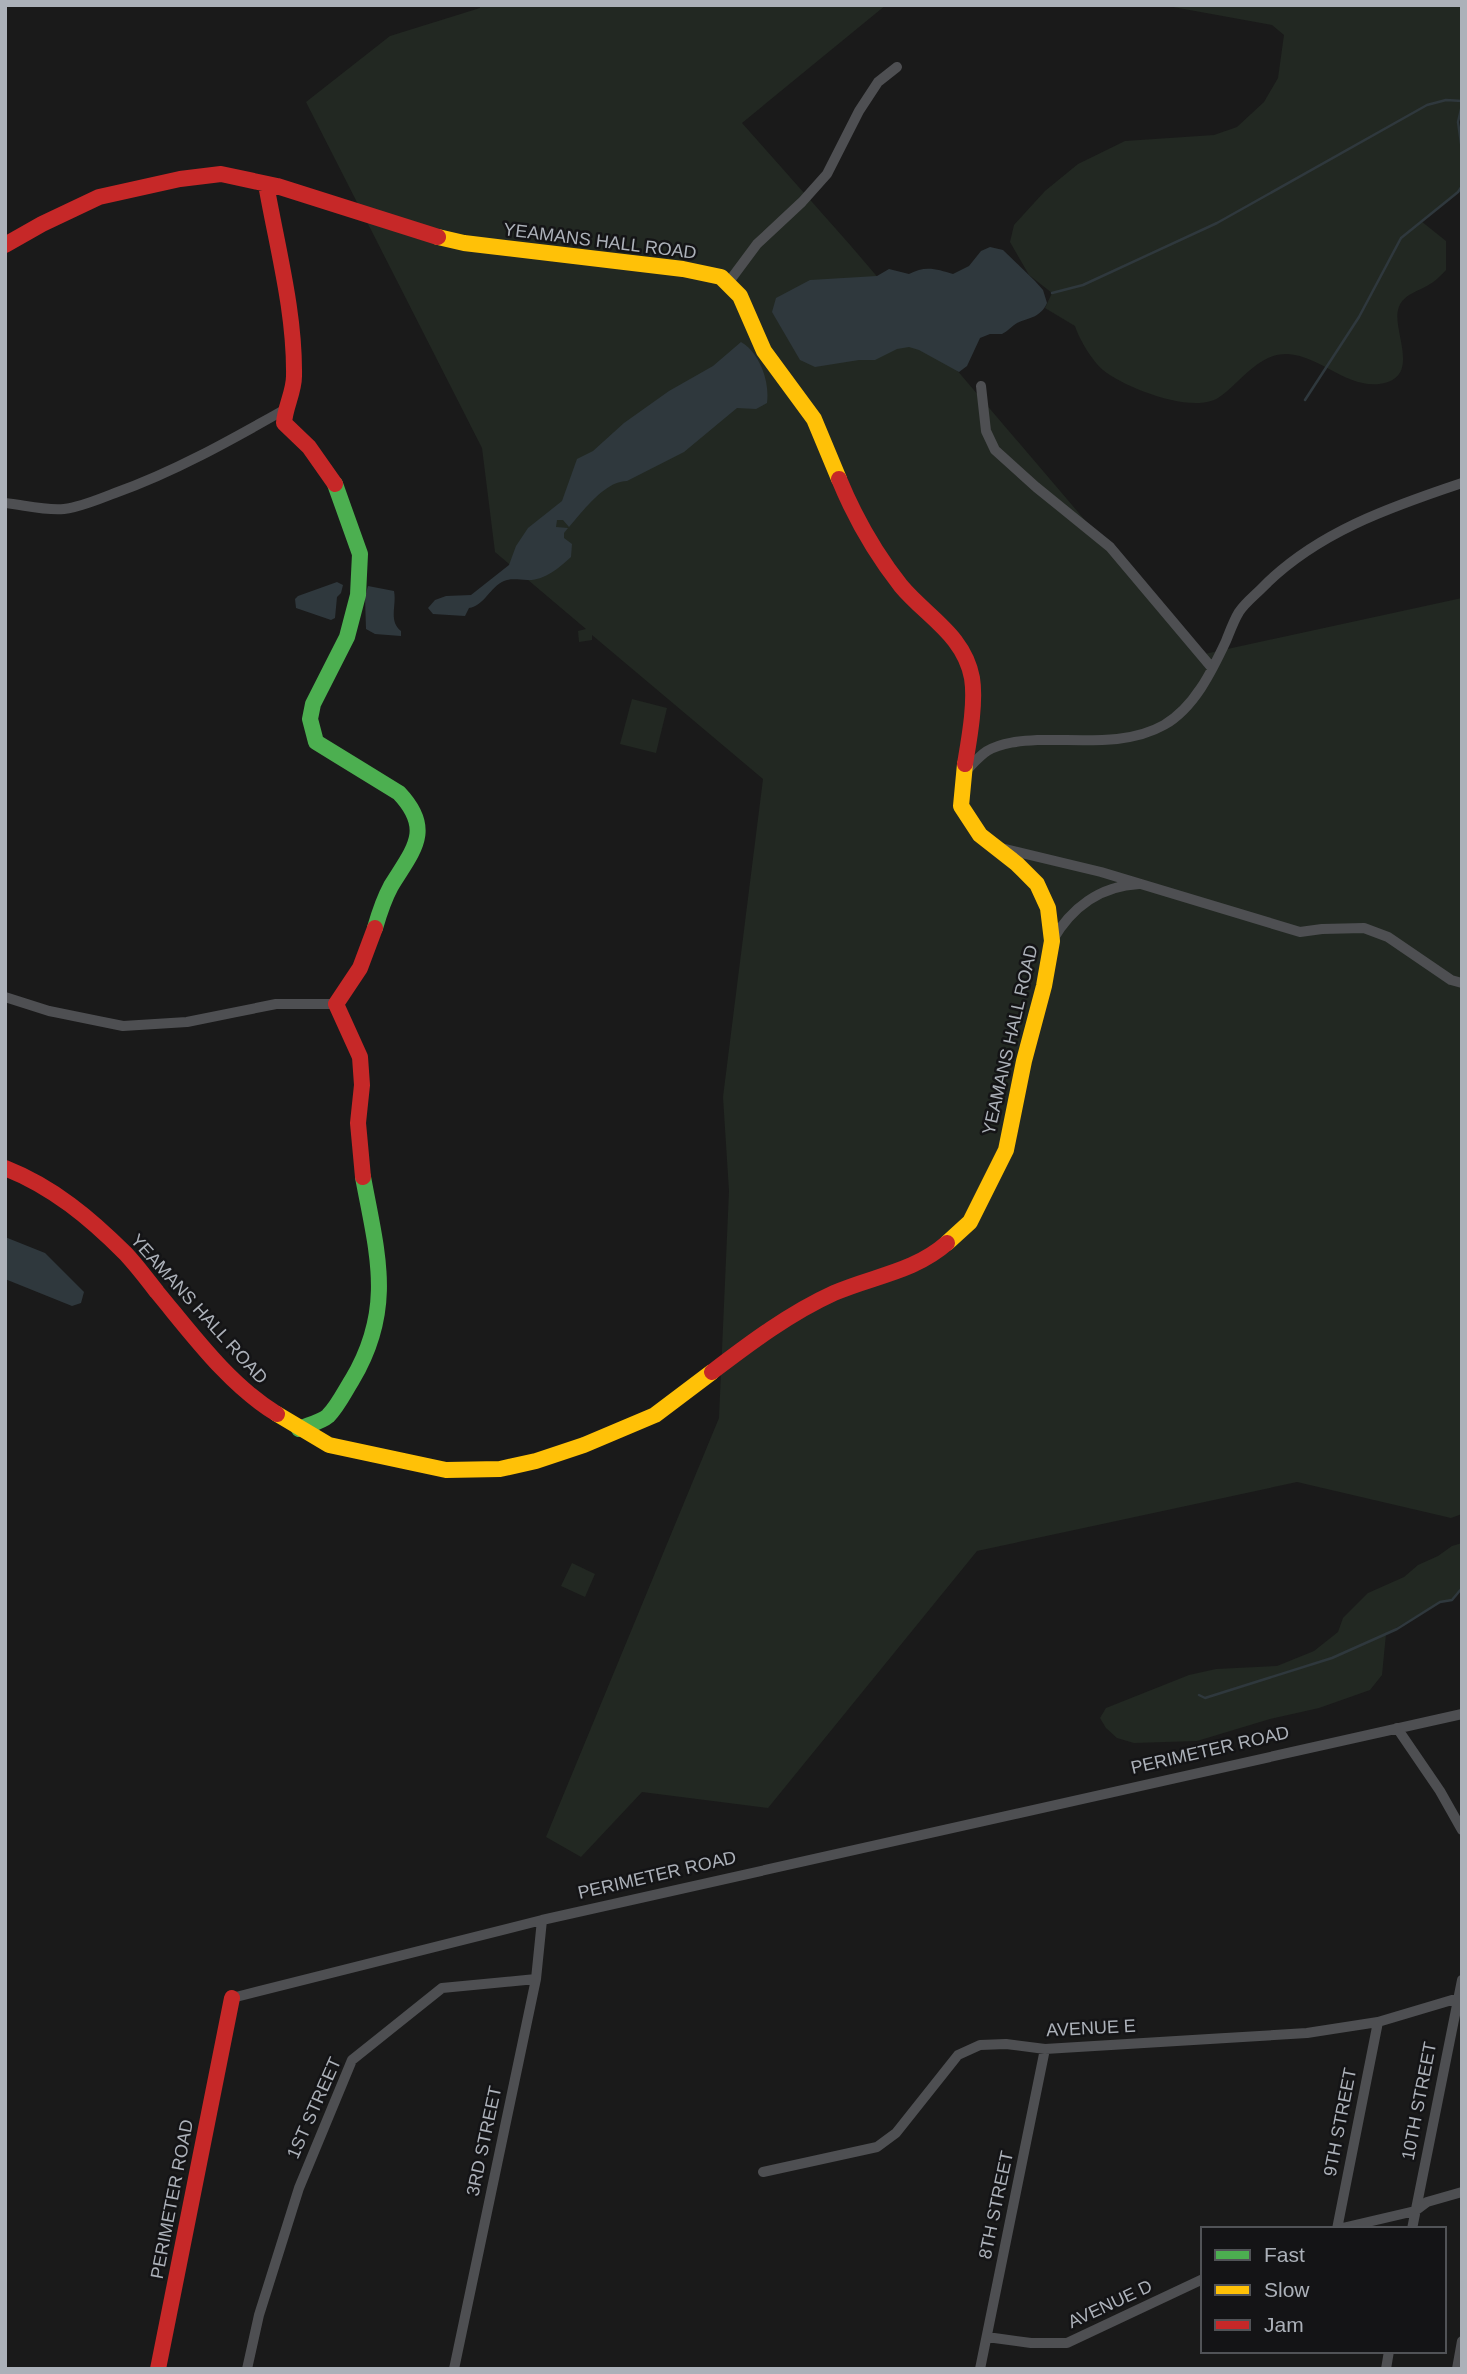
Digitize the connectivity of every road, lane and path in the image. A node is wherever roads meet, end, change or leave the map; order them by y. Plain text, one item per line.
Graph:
1 (897, 67) dead end
2 (266, 184) junction
3 (5, 245) edge
4 (728, 283) junction
5 (981, 386) dead end
6 (284, 410) junction
7 (1462, 483) edge
8 (5, 503) edge
9 (1212, 668) junction
10 (964, 773) junction
11 (995, 847) junction
12 (1143, 883) junction
13 (1052, 941) junction
14 (1462, 984) edge
15 (5, 997) edge
16 (336, 1004) junction
17 (5, 1168) edge
18 (299, 1429) junction
19 (1462, 1714) edge
20 (1397, 1728) junction
21 (1462, 1830) edge
22 (542, 1920) junction
23 (536, 1979) junction
24 (1462, 1980) edge
25 (232, 1998) joint
26 (1459, 1998) edge
27 (1378, 2022) junction
28 (1045, 2049) junction
29 (763, 2172) dead end
30 (1462, 2192) edge
31 (1416, 2211) junction
32 (1337, 2227) edge
33 (1346, 2227) edge
34 (1412, 2227) edge
35 (1201, 2281) edge
36 (987, 2336) junction
37 (1462, 2341) edge
38 (158, 2369) edge
39 (247, 2369) edge
40 (454, 2369) edge
41 (980, 2369) edge
42 (1457, 2369) edge

1 - 4 street
2 - 3 street, YEAMANS HALL ROAD
2 - 4 street, YEAMANS HALL ROAD
2 - 6 street
4 - 10 street, YEAMANS HALL ROAD
5 - 9 street
6 - 8 street
6 - 16 street
7 - 9 street
9 - 10 street
10 - 11 street, YEAMANS HALL ROAD
11 - 12 street
11 - 13 street, YEAMANS HALL ROAD
12 - 13 street
12 - 14 street
13 - 18 street, YEAMANS HALL ROAD
15 - 16 street
16 - 18 street
17 - 18 street, YEAMANS HALL ROAD
19 - 20 street, PERIMETER ROAD
20 - 21 street
20 - 22 street, PERIMETER ROAD
22 - 23 street, 3RD STREET
22 - 25 street, PERIMETER ROAD
23 - 39 street, 1ST STREET
23 - 40 street, 3RD STREET
24 - 26 street, 10TH STREET
25 - 38 street, PERIMETER ROAD
26 - 27 street, AVENUE E
26 - 31 street, 10TH STREET
27 - 28 street, AVENUE E
27 - 32 street, 9TH STREET
28 - 29 street, AVENUE E
28 - 36 street, 8TH STREET
30 - 31 street
31 - 33 street
31 - 34 street, 10TH STREET
35 - 36 street, AVENUE D
36 - 41 street, 8TH STREET
37 - 42 street

